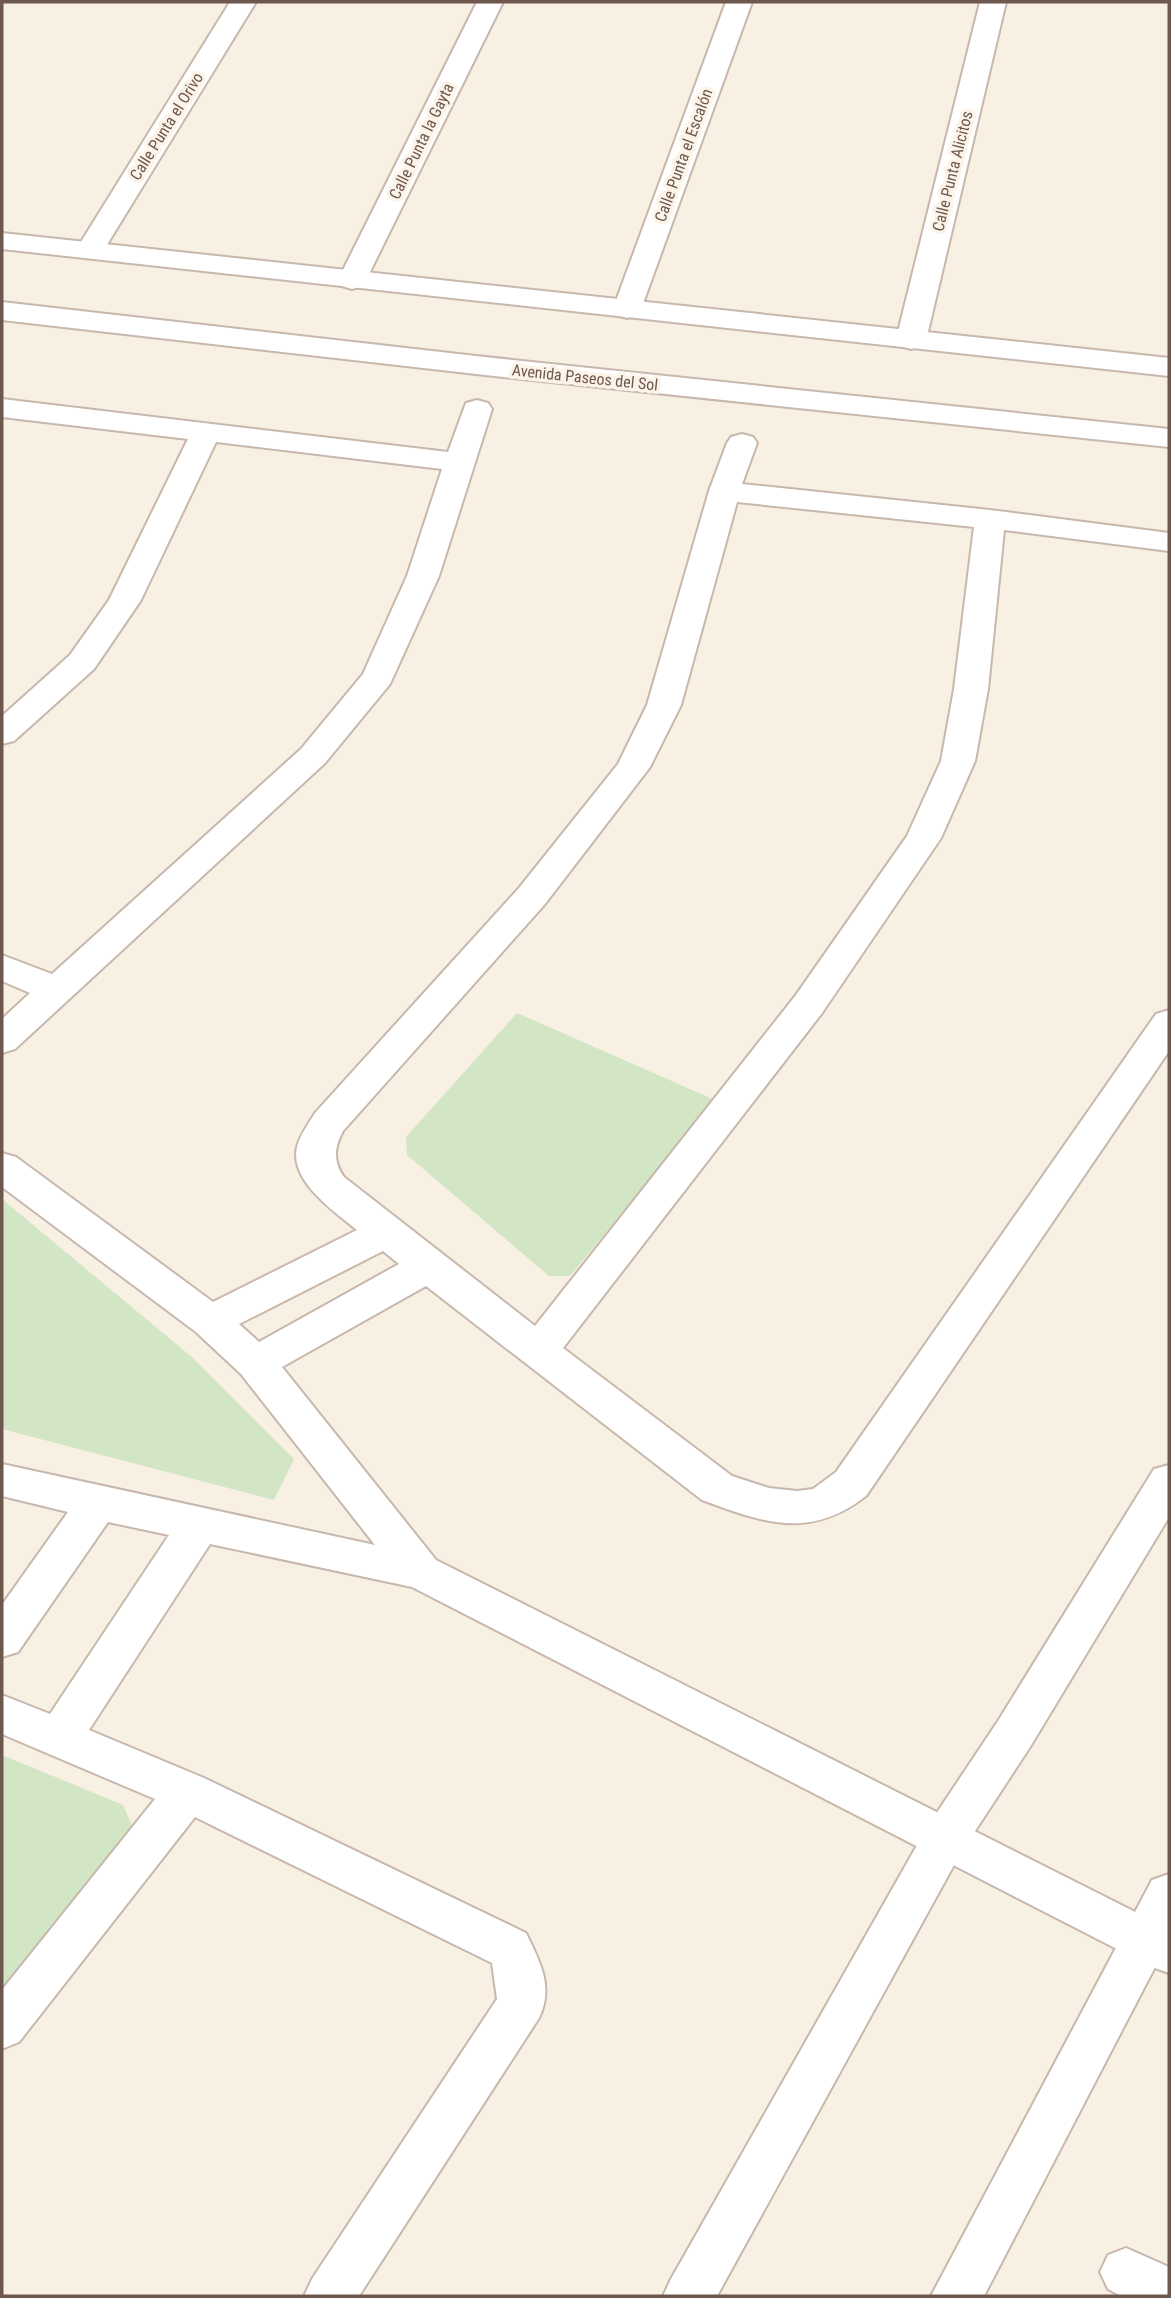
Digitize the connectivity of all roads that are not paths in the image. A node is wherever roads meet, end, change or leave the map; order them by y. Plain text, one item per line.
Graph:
1 (243, 2) edge
2 (490, 2) edge
3 (739, 2) edge
4 (993, 2) edge
5 (2, 241) edge
6 (90, 250) junction
7 (352, 280) junction
8 (627, 309) junction
9 (2, 311) edge
10 (911, 340) junction
11 (1169, 367) edge
12 (2, 408) edge
13 (477, 409) dead end
14 (206, 432) junction
15 (1169, 438) edge
16 (742, 443) dead end
17 (458, 462) junction
18 (724, 491) junction
19 (990, 519) junction
20 (1169, 542) edge
21 (2, 734) edge
22 (2, 967) edge
23 (56, 990) junction
24 (1169, 1023) edge
25 (2, 1040) edge
26 (2, 1167) edge
27 (388, 1231) junction
28 (428, 1266) junction
29 (210, 1321) junction
30 (540, 1350) junction
31 (255, 1363) junction
32 (2, 1480) edge
33 (1169, 1481) edge
34 (98, 1503) junction
35 (199, 1525) junction
36 (421, 1572) junction
37 (2, 1639) edge
38 (2, 1714) edge
39 (61, 1736) junction
40 (188, 1792) junction
41 (944, 1840) junction
42 (1169, 1894) edge
43 (1158, 1946) edge
44 (2, 2027) edge
45 (330, 2296) edge
46 (689, 2296) edge
47 (957, 2296) edge

1 - 6 street, Calle Punta el Orivo
2 - 7 street, Calle Punta la Gayta
3 - 8 street, Calle Punta el Escalón
4 - 10 street, Calle Punta Alicitos
5 - 6 street
6 - 7 street
7 - 8 street
8 - 10 street
9 - 15 street, Avenida Paseos del Sol
10 - 11 street
12 - 14 street
13 - 17 street
14 - 17 street
14 - 21 street
16 - 18 street
17 - 23 street
18 - 19 street
18 - 27 street
19 - 20 street
19 - 30 street
22 - 23 street
23 - 25 street
24 - 30 street
26 - 29 street
27 - 28 street
27 - 29 street
28 - 30 street
28 - 31 street
29 - 31 street
31 - 36 street
32 - 34 street
33 - 41 street
34 - 35 street
34 - 37 street
35 - 36 street
35 - 39 street
36 - 41 street
38 - 39 street
39 - 40 street
40 - 44 street
40 - 45 street
41 - 43 street
41 - 46 street
42 - 43 street
43 - 47 street

